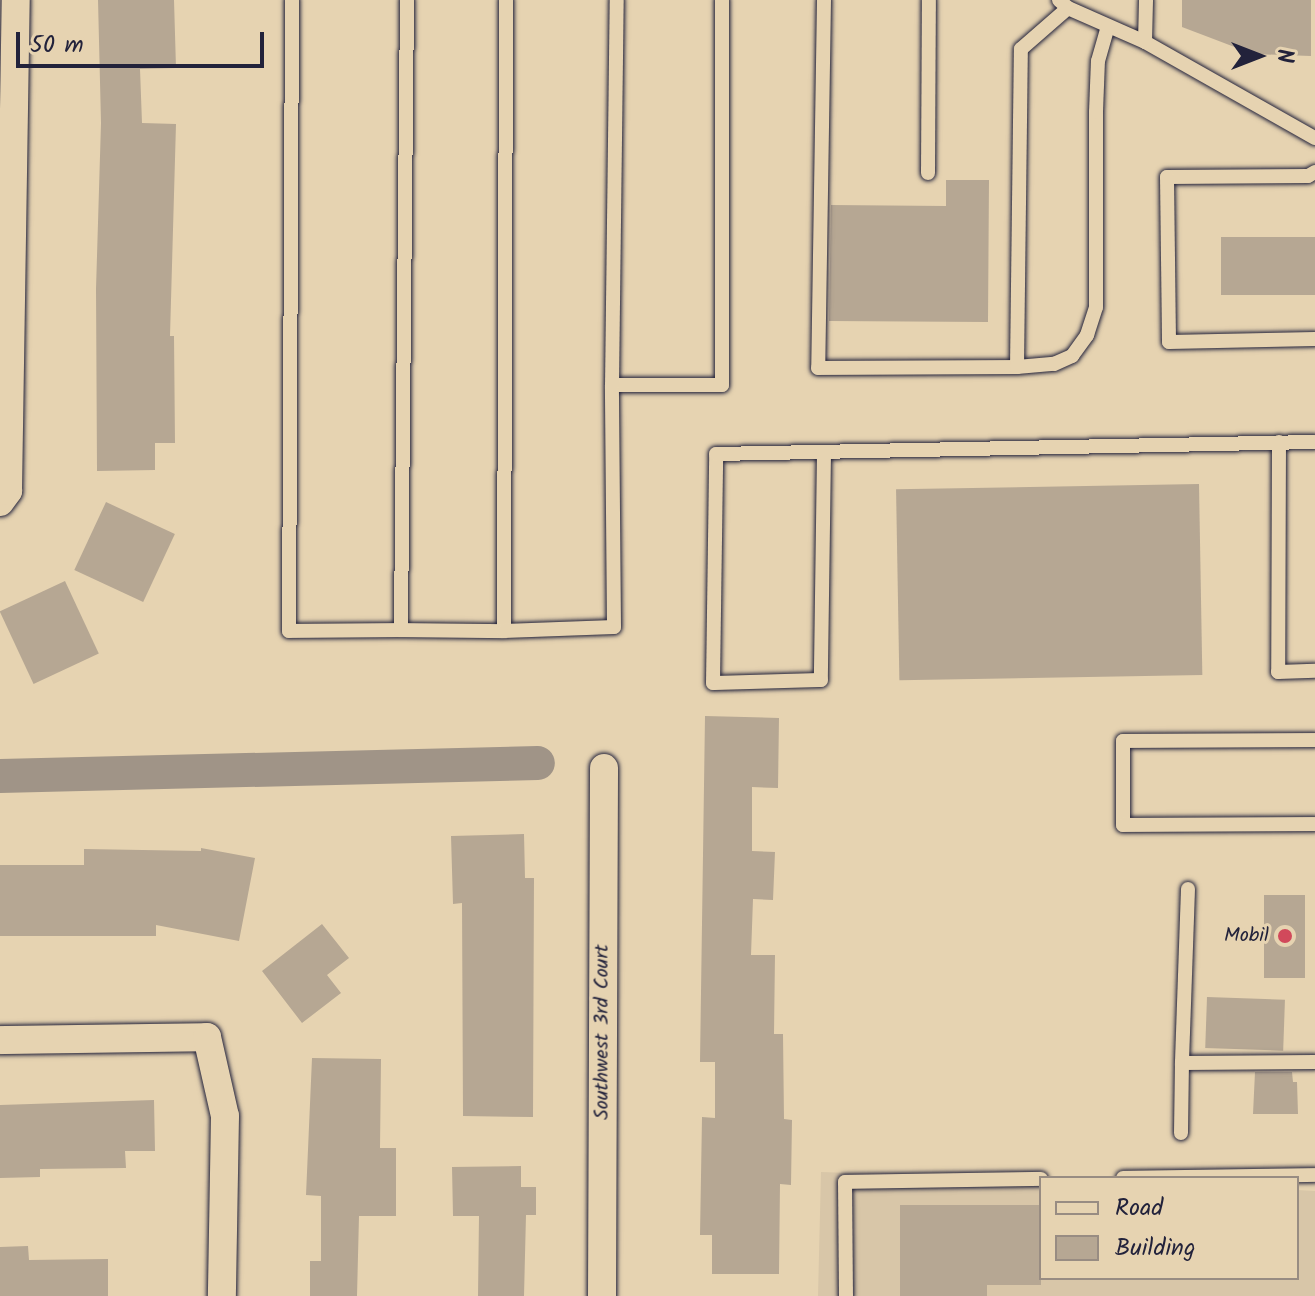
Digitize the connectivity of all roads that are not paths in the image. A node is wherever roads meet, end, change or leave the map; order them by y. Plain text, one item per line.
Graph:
1 (16, 0) edge
2 (292, 0) edge
3 (407, 0) edge
4 (506, 0) edge
5 (617, 0) edge
6 (722, 0) edge
7 (824, 0) edge
8 (929, 0) edge
9 (1146, 0) edge
10 (1064, 4) edge
11 (1108, 26) junction
12 (1145, 42) junction
13 (1315, 138) edge
14 (8, 163) edge
15 (1315, 172) edge
16 (928, 173) dead end
17 (1315, 339) edge
18 (1017, 367) junction
19 (612, 385) junction
20 (1279, 442) junction
21 (1315, 442) edge
22 (824, 453) junction
23 (4, 497) edge
24 (401, 630) junction
25 (504, 631) junction
26 (1315, 671) edge
27 (1315, 740) edge
28 (604, 768) dead end
29 (1315, 824) edge
30 (1188, 889) dead end
31 (0, 1040) edge
32 (1315, 1062) edge
33 (1182, 1063) junction
34 (1181, 1133) dead end
35 (1315, 1175) edge
36 (1251, 1176) edge
37 (1039, 1179) edge
38 (222, 1296) edge
39 (602, 1296) edge
40 (846, 1296) edge

1 - 14 street
2 - 24 lane
3 - 24 lane
4 - 25 lane
5 - 19 lane
6 - 19 lane
7 - 18 lane
8 - 16 lane
9 - 12 lane
10 - 11 lane
10 - 18 lane
11 - 12 lane
11 - 18 lane
12 - 13 lane
14 - 23 street
15 - 17 lane
19 - 25 lane
20 - 21 lane
20 - 22 lane
20 - 26 lane
22 - 22 lane
24 - 25 lane
27 - 29 lane
28 - 39 street, Southwest 3rd Court
30 - 33 lane
31 - 38 street
32 - 33 lane
33 - 34 lane
35 - 36 lane
37 - 40 lane

